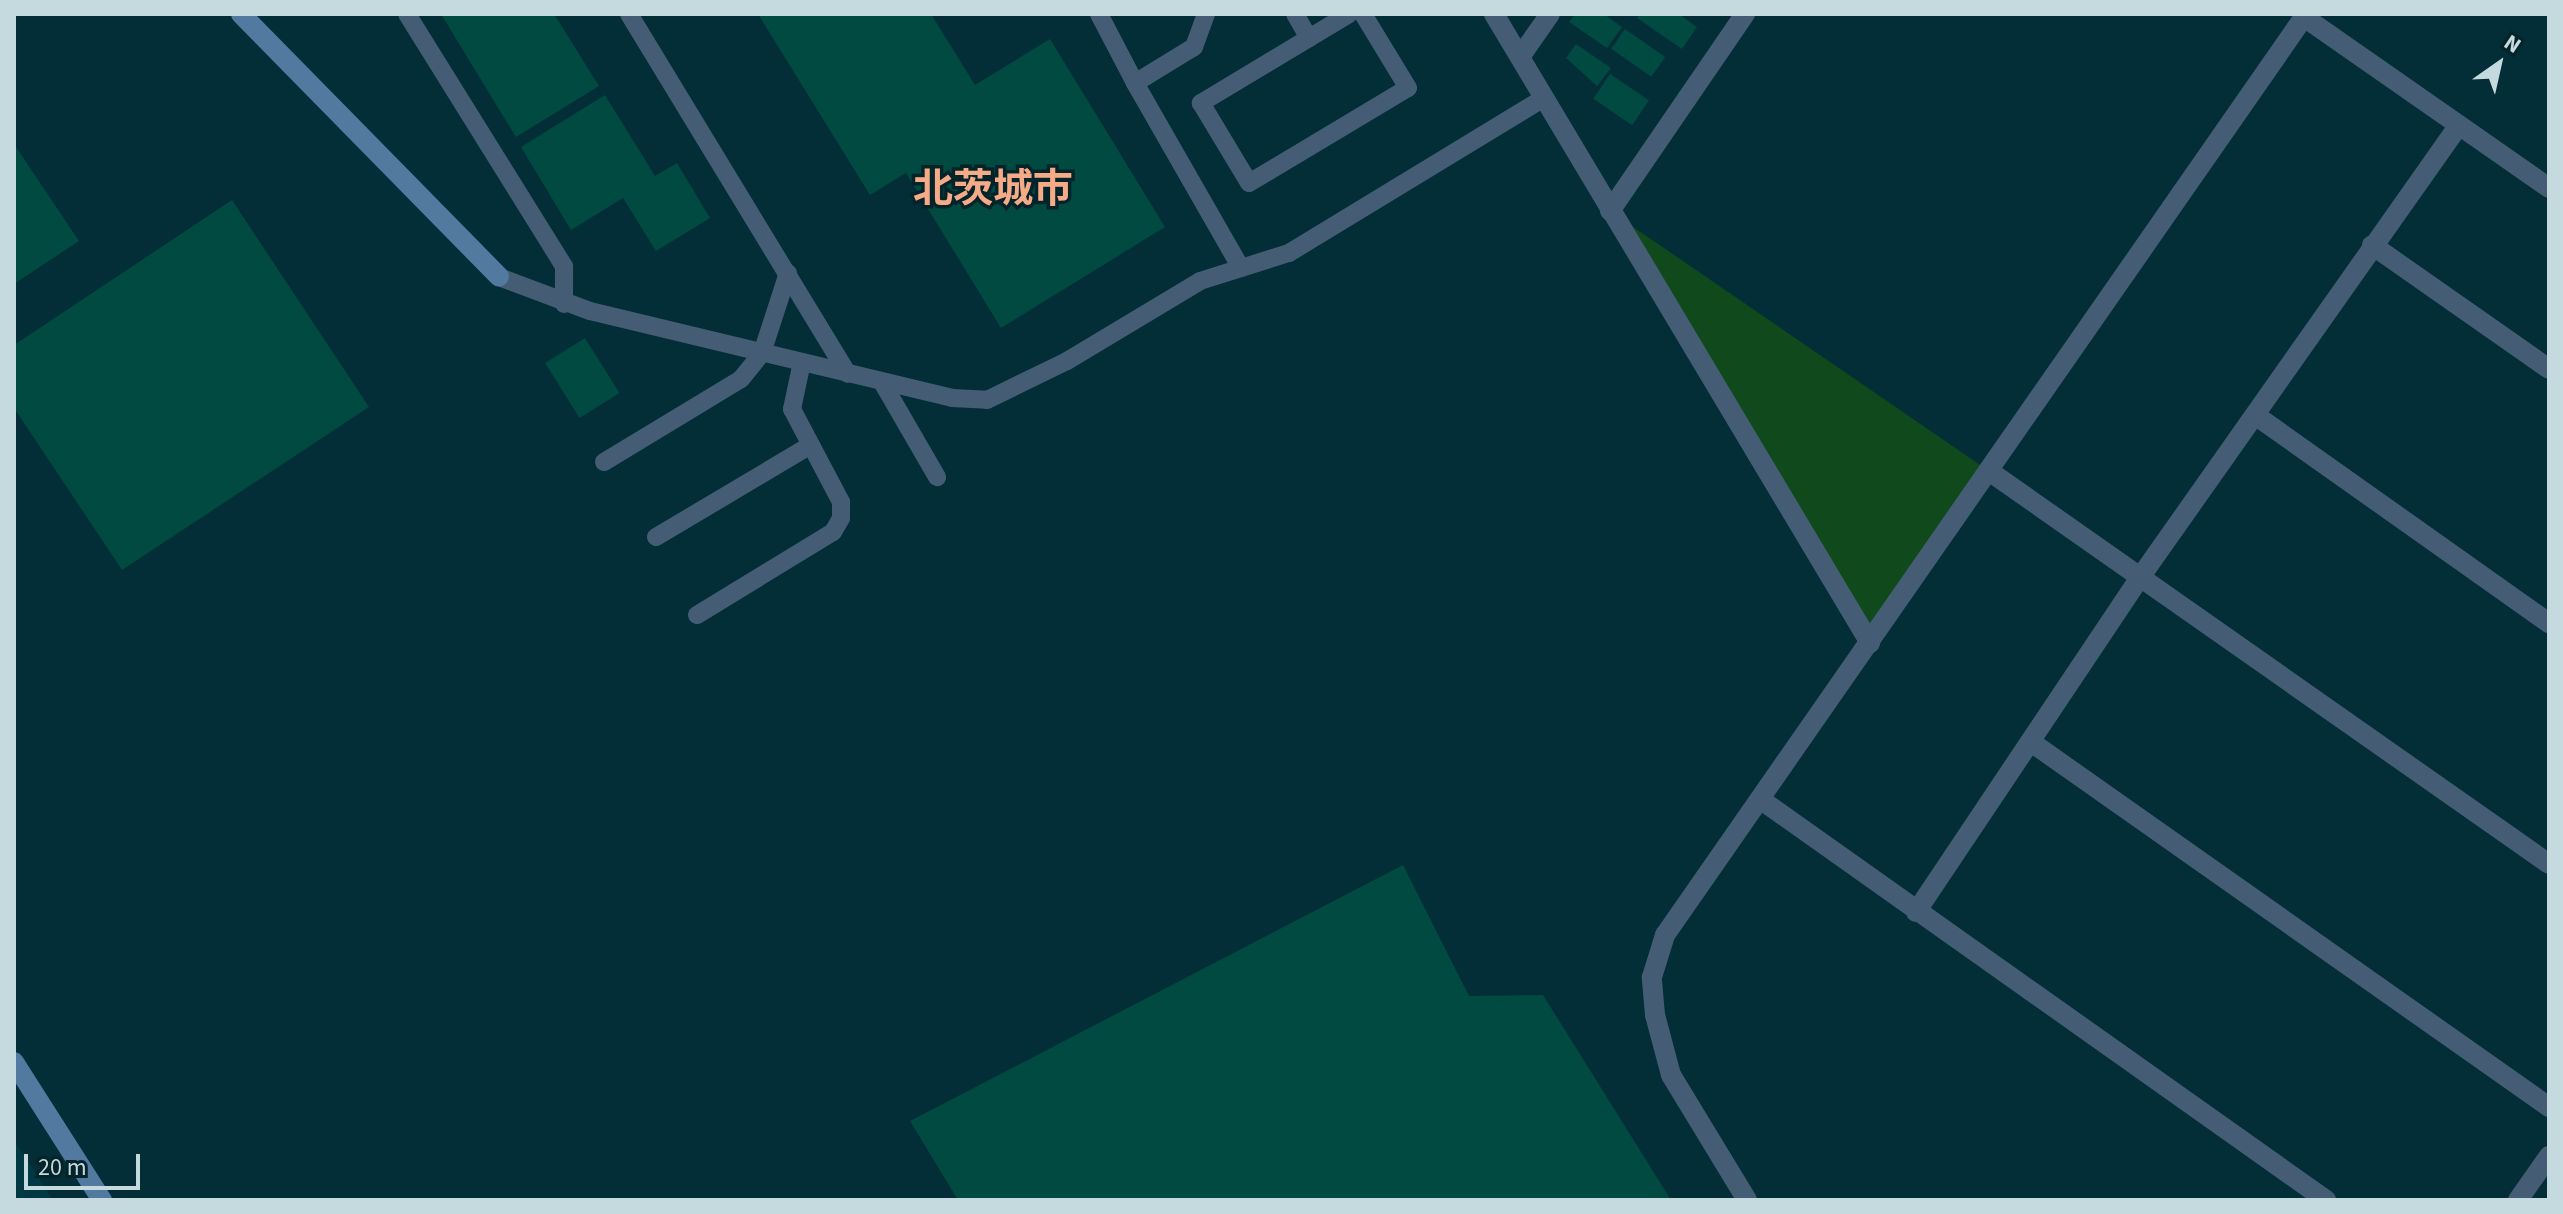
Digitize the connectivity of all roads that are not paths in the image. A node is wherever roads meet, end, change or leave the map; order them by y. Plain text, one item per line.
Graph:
1 (241, 14) edge
2 (407, 14) edge
3 (629, 14) edge
4 (1099, 14) edge
5 (1206, 14) edge
6 (1295, 14) edge
7 (1349, 14) edge
8 (1363, 14) edge
9 (1494, 14) edge
10 (1550, 14) edge
11 (1745, 14) edge
12 (2305, 16) edge
13 (1309, 38) junction
14 (1520, 57) junction
15 (1135, 83) junction
16 (1544, 98) junction
17 (2459, 125) junction
18 (2549, 188) edge
19 (1610, 211) junction
20 (2372, 245) junction
21 (1241, 268) junction
22 (788, 273) junction
23 (499, 277) joint
24 (564, 304) junction
25 (762, 353) junction
26 (802, 362) junction
27 (2549, 369) edge
28 (848, 374) junction
29 (882, 382) junction
30 (2255, 415) junction
31 (811, 445) junction
32 (604, 462) dead end
33 (1989, 471) junction
34 (937, 477) dead end
35 (656, 537) dead end
36 (2139, 579) junction
37 (697, 615) dead end
38 (2549, 623) edge
39 (1870, 643) junction
40 (2031, 742) junction
41 (1760, 799) junction
42 (2549, 864) edge
43 (1916, 912) junction
44 (14, 1062) edge
45 (2549, 1107) edge
46 (2549, 1156) edge
47 (102, 1200) edge
48 (1747, 1200) edge
49 (2326, 1200) edge
50 (2518, 1200) edge

1 - 23 street
2 - 24 lane
3 - 22 lane
4 - 15 lane
5 - 15 lane
6 - 13 lane
7 - 13 lane
8 - 13 lane
9 - 14 street
10 - 14 street
11 - 19 street
12 - 17 street
12 - 33 street
14 - 16 street
15 - 21 lane
16 - 19 street
16 - 21 lane
17 - 18 street
17 - 20 street
19 - 39 street
20 - 27 street
20 - 30 street
21 - 29 lane
22 - 25 lane
22 - 28 lane
23 - 24 lane
24 - 25 lane
25 - 26 lane
25 - 32 lane
26 - 28 lane
26 - 31 lane
28 - 29 lane
29 - 34 lane
30 - 36 street
30 - 38 street
31 - 35 lane
31 - 37 lane
33 - 36 street
33 - 39 street
36 - 40 street
36 - 42 street
39 - 41 street
40 - 43 street
40 - 45 street
41 - 43 street
41 - 48 street
43 - 49 street
44 - 47 street
46 - 50 street

